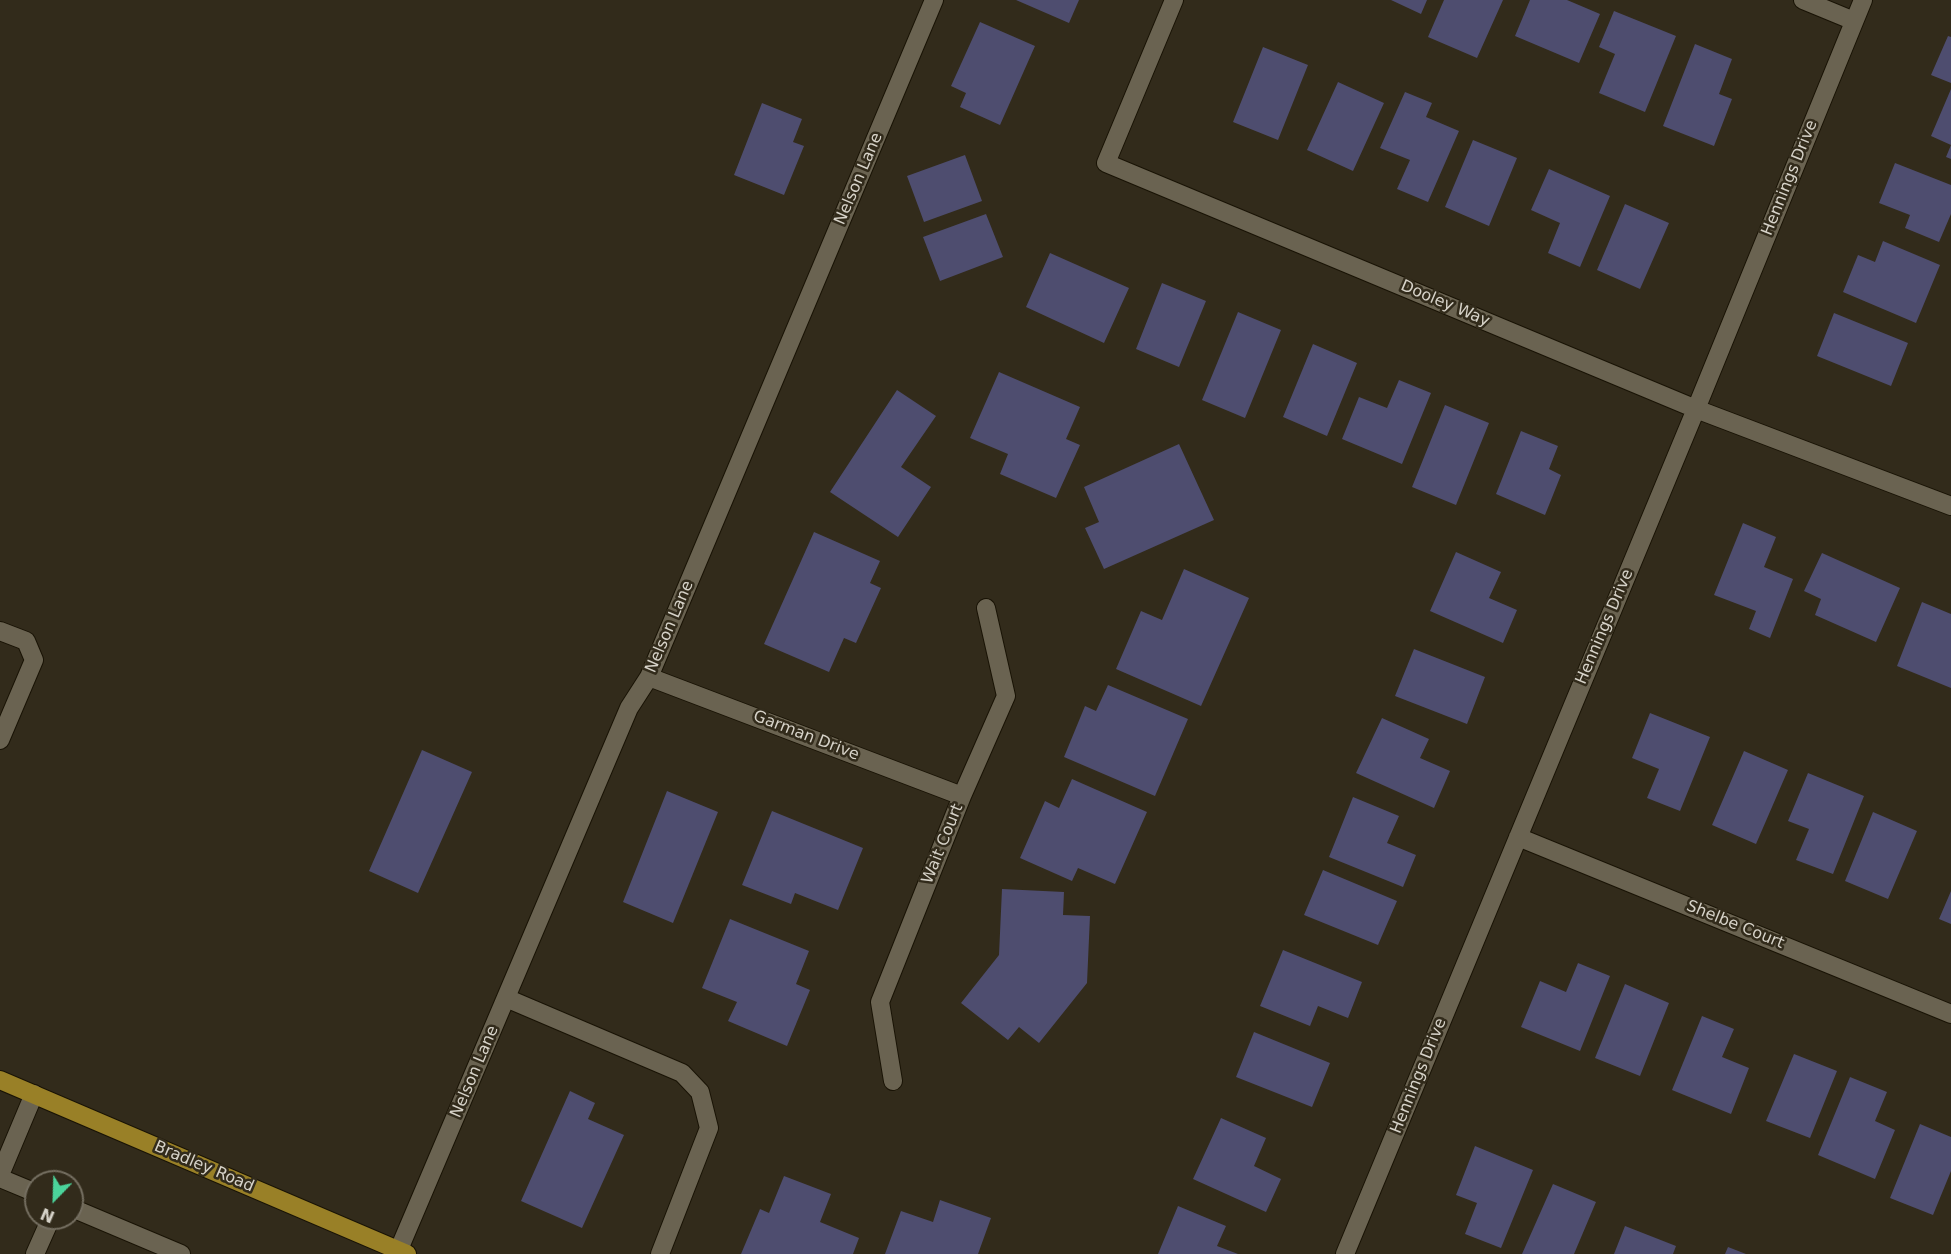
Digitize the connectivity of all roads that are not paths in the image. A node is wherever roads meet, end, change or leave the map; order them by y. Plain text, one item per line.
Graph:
1 (934, 0) edge
2 (1174, 0) edge
3 (1803, 0) edge
4 (1863, 0) edge
5 (1854, 21) junction
6 (1696, 409) junction
7 (1951, 506) edge
8 (986, 609) dead end
9 (0, 631) edge
10 (649, 677) junction
11 (0, 740) edge
12 (962, 796) junction
13 (1518, 837) junction
14 (506, 999) junction
15 (1951, 1014) edge
16 (0, 1080) edge
17 (893, 1081) dead end
18 (34, 1094) junction
19 (0, 1177) edge
20 (24, 1188) edge
21 (84, 1213) edge
22 (46, 1230) edge
23 (401, 1253) edge
24 (35, 1254) edge
25 (181, 1254) edge
26 (660, 1254) edge
27 (1345, 1254) edge

1 - 10 street, Nelson Lane
2 - 6 street, Dooley Way
3 - 5 street
4 - 5 street, Hennings Drive
5 - 6 street, Hennings Drive
6 - 7 street, Dooley Way
6 - 13 street, Hennings Drive
8 - 12 street, Wait Court
9 - 11 street
10 - 12 street, Garman Drive
10 - 14 street, Nelson Lane
12 - 17 street, Wait Court
13 - 15 street, Shelbe Court
13 - 27 street, Hennings Drive
14 - 23 street, Nelson Lane
14 - 26 street
16 - 18 main road, Bradley Road
18 - 19 street
18 - 23 main road, Bradley Road
19 - 20 street
21 - 25 street
22 - 24 street

